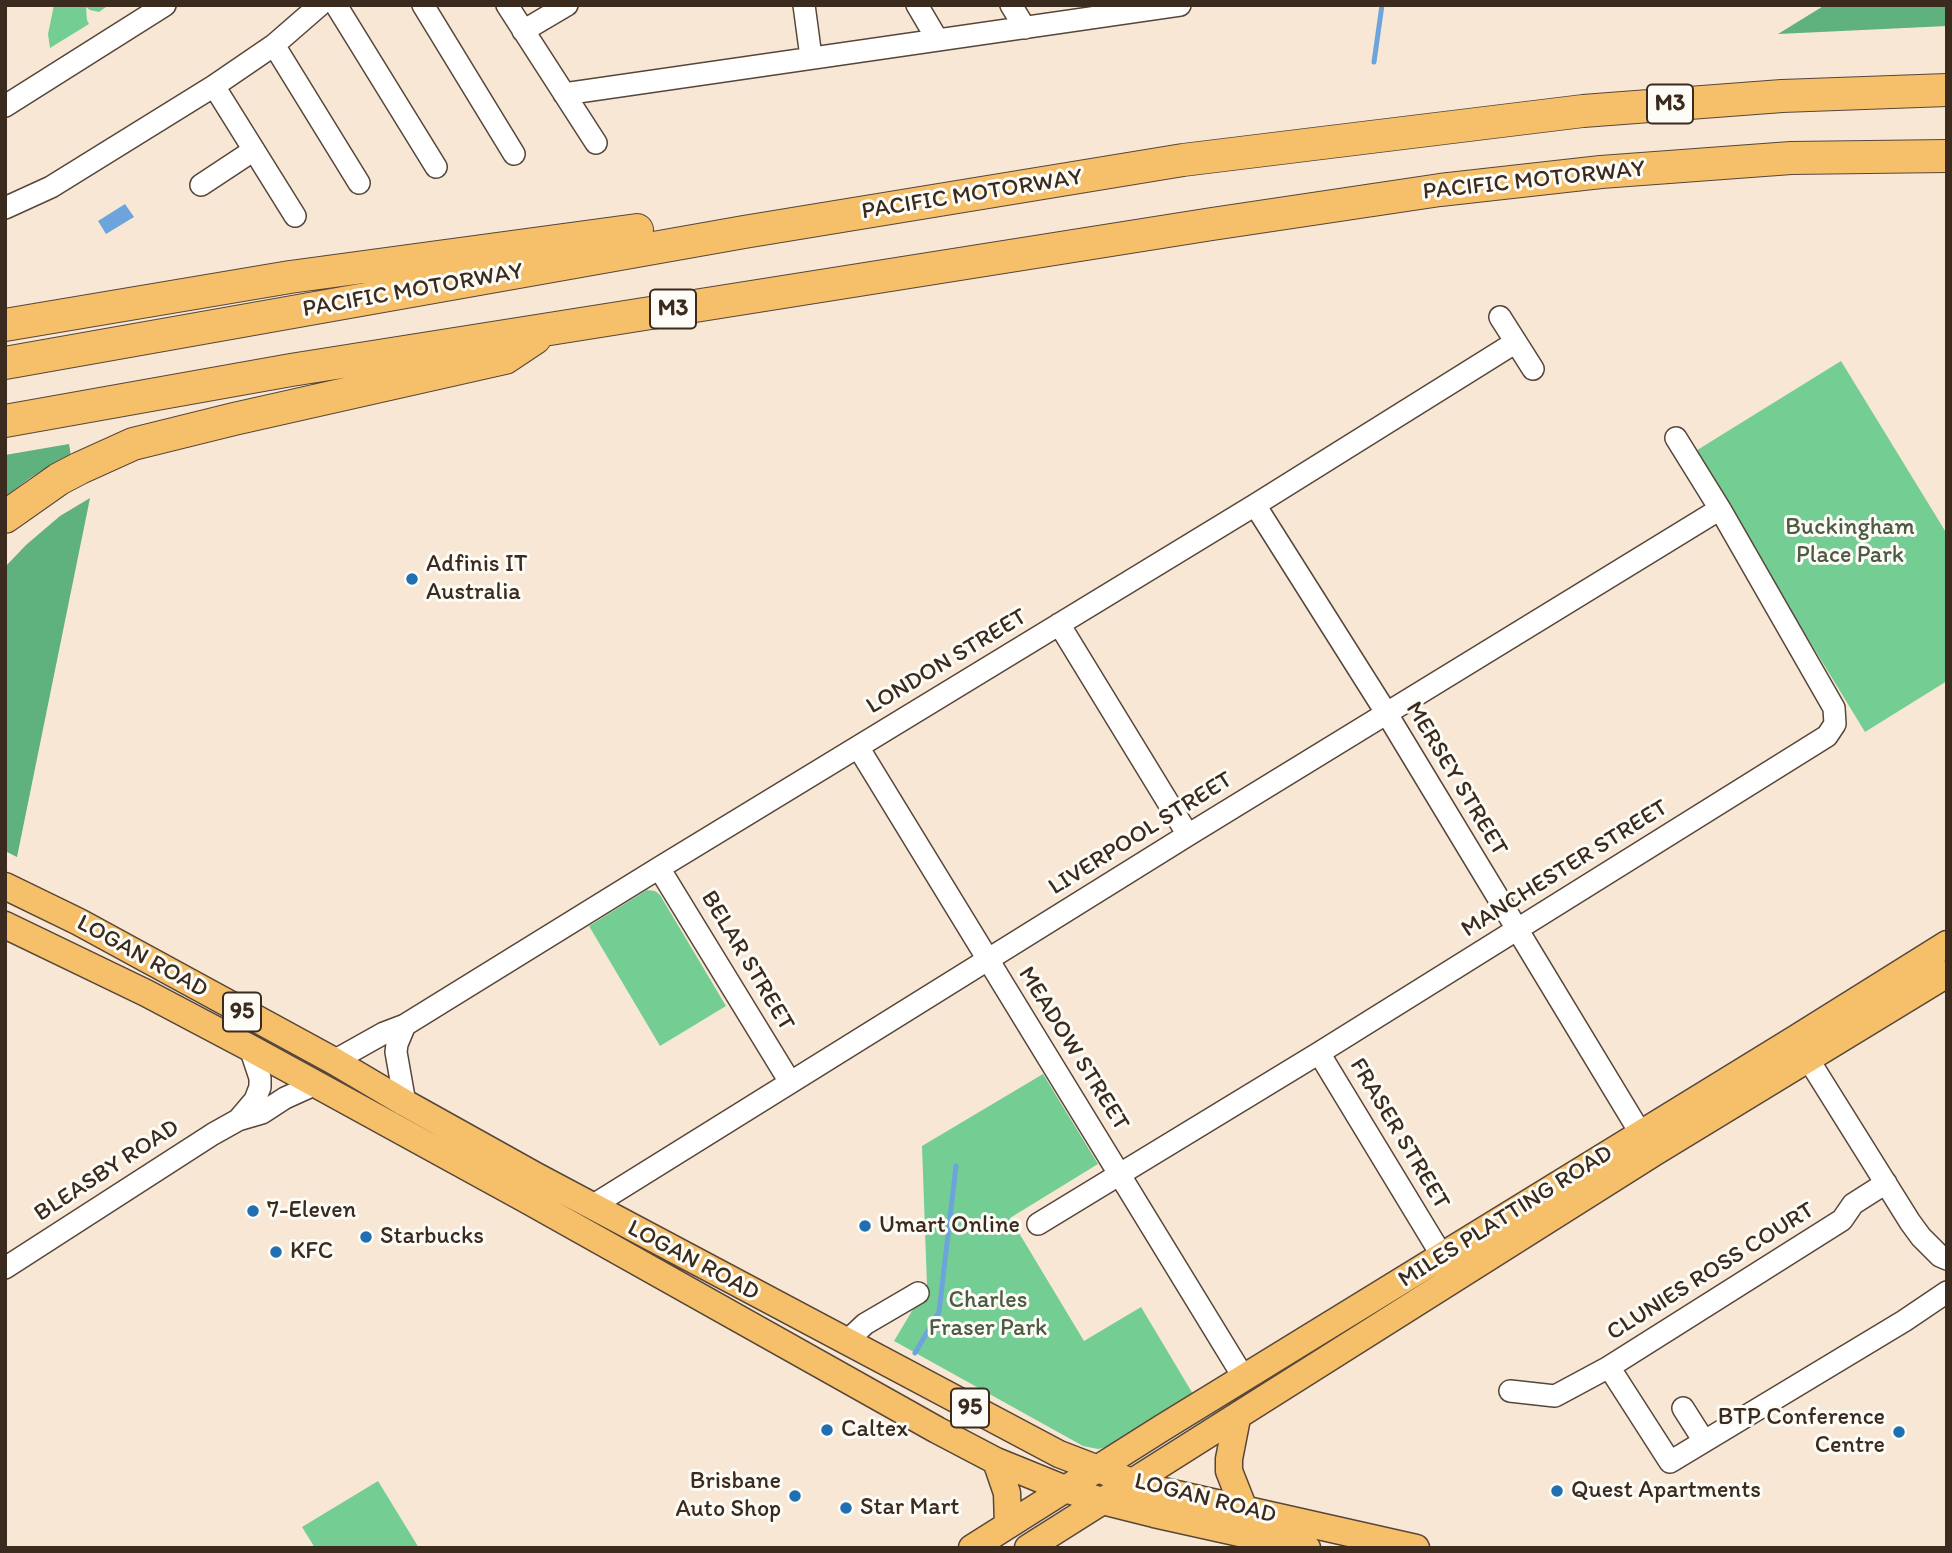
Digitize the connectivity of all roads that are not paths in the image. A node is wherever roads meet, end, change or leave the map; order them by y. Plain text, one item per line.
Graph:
1 (165, 5) edge
2 (320, 5) edge
3 (336, 5) edge
4 (423, 5) edge
5 (507, 5) edge
6 (567, 5) edge
7 (804, 5) edge
8 (917, 5) edge
9 (1011, 5) edge
10 (1180, 5) edge
11 (1108, 10) edge
12 (1025, 28) junction
13 (523, 32) junction
14 (937, 39) junction
15 (274, 46) junction
16 (811, 57) junction
17 (214, 86) junction
18 (1947, 90) edge
19 (564, 94) junction
20 (5, 106) edge
21 (596, 143) dead end
22 (254, 150) junction
23 (514, 153) dead end
24 (1947, 156) edge
25 (436, 167) dead end
26 (359, 183) dead end
27 (201, 185) dead end
28 (5, 208) edge
29 (295, 216) dead end
30 (744, 232) junction
31 (1500, 317) dead end
32 (5, 325) edge
33 (549, 329) junction
34 (1516, 342) junction
35 (5, 363) edge
36 (1532, 369) dead end
37 (5, 421) edge
38 (1676, 438) dead end
39 (1255, 505) junction
40 (1720, 509) junction
41 (5, 517) edge
42 (1059, 624) junction
43 (1387, 714) junction
44 (858, 747) junction
45 (1188, 835) junction
46 (659, 867) junction
47 (5, 886) edge
48 (5, 925) edge
49 (1517, 930) junction
50 (1947, 944) edge
51 (988, 960) junction
52 (1947, 974) edge
53 (405, 1026) junction
54 (250, 1048) junction
55 (1802, 1049) junction
56 (1319, 1053) junction
57 (334, 1062) junction
58 (790, 1082) junction
59 (316, 1084) junction
60 (405, 1103) junction
61 (238, 1120) junction
62 (1648, 1143) junction
63 (1120, 1175) junction
64 (1886, 1183) junction
65 (592, 1206) junction
66 (1038, 1224) dead end
67 (1442, 1257) junction
68 (1947, 1259) edge
69 (5, 1268) edge
70 (1456, 1279) junction
71 (1947, 1292) edge
72 (918, 1293) dead end
73 (846, 1342) junction
74 (1609, 1367) junction
75 (1244, 1378) junction
76 (1510, 1391) dead end
77 (1683, 1408) dead end
78 (1237, 1418) junction
79 (1704, 1441) junction
80 (996, 1461) junction
81 (1096, 1469) junction
82 (1132, 1482) junction
83 (1065, 1489) junction
84 (1102, 1501) junction
85 (1244, 1509) junction
86 (1008, 1525) junction
87 (972, 1548) edge
88 (1028, 1548) edge
89 (1307, 1548) edge
90 (1416, 1548) edge

1 - 20 street
2 - 15 street
3 - 25 street
4 - 23 street
5 - 13 street
6 - 13 street
7 - 16 street
8 - 14 street
9 - 12 street
10 - 11 street
11 - 12 street
12 - 14 street
13 - 19 street
14 - 16 street
15 - 17 street
15 - 26 street
16 - 19 street
17 - 22 street
17 - 28 street
18 - 30 highway, PACIFIC MOTORWAY / M3
19 - 21 street
22 - 27 street
22 - 29 street
24 - 33 highway, PACIFIC MOTORWAY / M3
30 - 32 highway
30 - 35 highway, PACIFIC MOTORWAY / M3
31 - 34 street
33 - 37 highway, PACIFIC MOTORWAY / M3
33 - 41 highway
34 - 36 street
34 - 39 street, LONDON STREET
38 - 40 street, MANCHESTER STREET
39 - 42 street, LONDON STREET
39 - 43 street, MERSEY STREET
40 - 43 street, LIVERPOOL STREET
40 - 49 street, MANCHESTER STREET
42 - 44 street, LONDON STREET
42 - 45 street
43 - 45 street, LIVERPOOL STREET
43 - 49 street, MERSEY STREET
44 - 46 street, LONDON STREET
44 - 51 street, MEADOW STREET
45 - 51 street, LIVERPOOL STREET
46 - 53 street, LONDON STREET
46 - 58 street, BELAR STREET
47 - 57 main road, LOGAN ROAD / 95
48 - 54 main road, LOGAN ROAD / 95
49 - 56 street, MANCHESTER STREET
49 - 62 street, MERSEY STREET
50 - 55 main road, MILES PLATTING ROAD
51 - 58 street, LIVERPOOL STREET
51 - 63 street, MEADOW STREET
52 - 55 main road, MILES PLATTING ROAD
53 - 57 street, LONDON STREET
53 - 60 street
54 - 59 main road, LOGAN ROAD / 95
54 - 61 street, BLEASBY ROAD
55 - 62 main road, MILES PLATTING ROAD
55 - 64 street
56 - 63 street, MANCHESTER STREET
56 - 67 street, FRASER STREET
57 - 60 main road, LOGAN ROAD / 95
58 - 65 street, LIVERPOOL STREET
59 - 61 street, BLEASBY ROAD
59 - 80 main road, LOGAN ROAD / 95
60 - 65 main road, LOGAN ROAD / 95
61 - 69 street, BLEASBY ROAD
62 - 67 main road, MILES PLATTING ROAD
62 - 70 main road, MILES PLATTING ROAD
63 - 66 street, MANCHESTER STREET
63 - 75 street, MEADOW STREET
64 - 68 street
64 - 74 street, CLUNIES ROSS COURT
65 - 73 main road, LOGAN ROAD / 95
67 - 70 street, FRASER STREET
67 - 75 main road, MILES PLATTING ROAD
70 - 78 main road, MILES PLATTING ROAD
71 - 79 street, CLUNIES ROSS COURT
72 - 73 street
73 - 81 main road, LOGAN ROAD / 95
74 - 76 street
74 - 79 street, CLUNIES ROSS COURT
75 - 81 main road, MILES PLATTING ROAD
77 - 79 street
78 - 82 main road, MILES PLATTING ROAD
78 - 85 main road
80 - 83 main road, LOGAN ROAD / 95
80 - 86 main road
81 - 82 main road, LOGAN ROAD / 95
81 - 83 main road, MILES PLATTING ROAD
82 - 84 main road, MILES PLATTING ROAD
82 - 85 main road, LOGAN ROAD / 95
83 - 84 main road, LOGAN ROAD / 95
83 - 86 main road, MILES PLATTING ROAD
84 - 88 main road, MILES PLATTING ROAD
84 - 89 main road, LOGAN ROAD / 95
85 - 90 main road, LOGAN ROAD / 95
86 - 87 main road, MILES PLATTING ROAD

